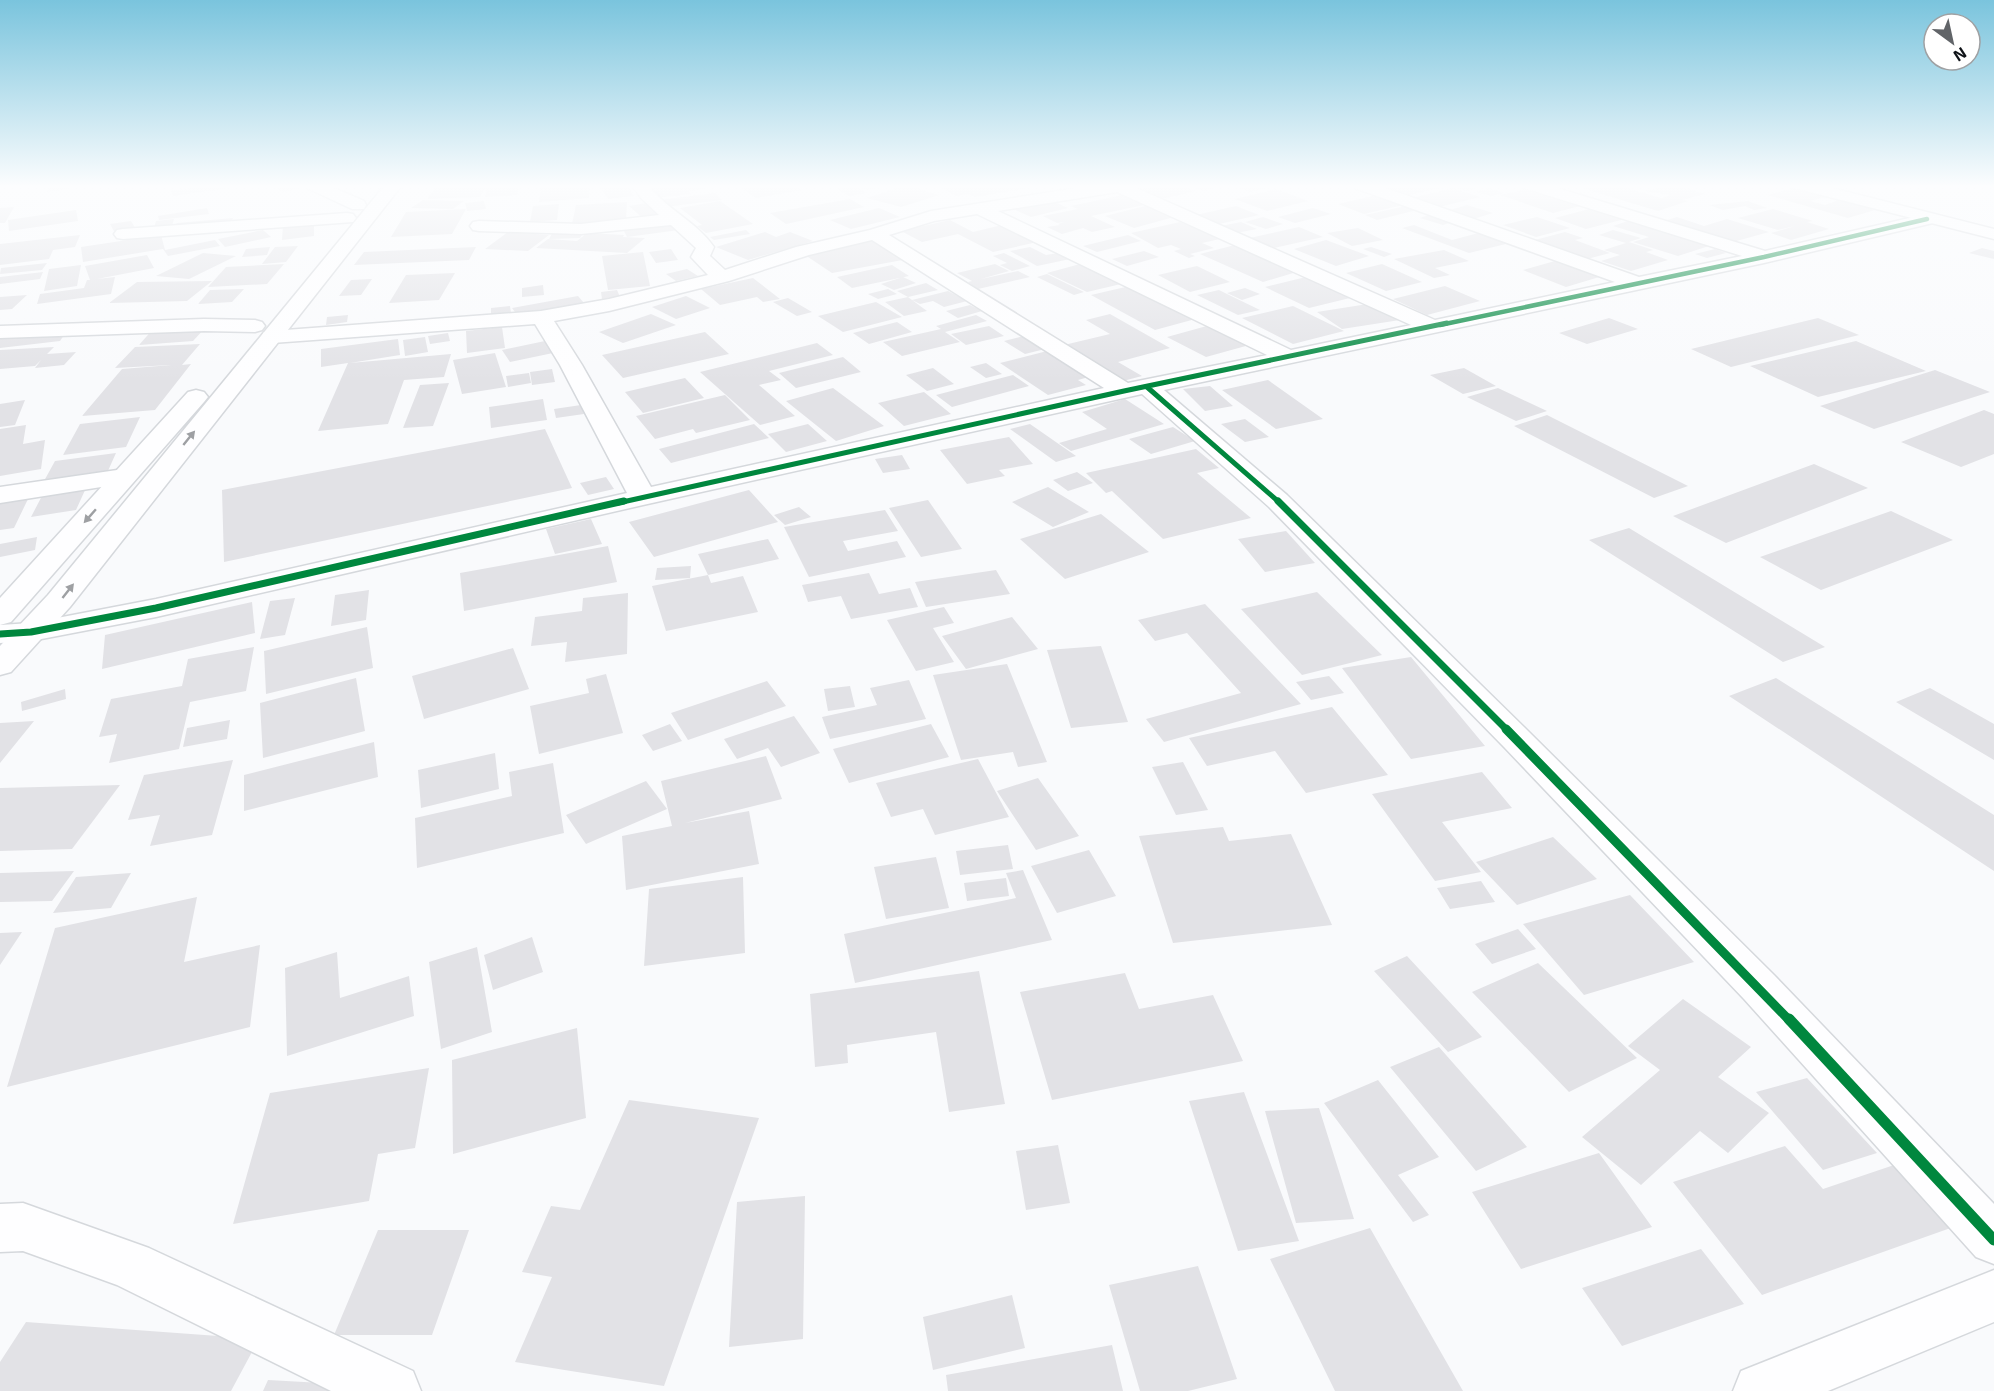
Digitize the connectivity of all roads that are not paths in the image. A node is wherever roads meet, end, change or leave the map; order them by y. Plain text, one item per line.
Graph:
1 (324, 250) edge
2 (336, 250) edge
3 (704, 250) edge
4 (808, 250) edge
5 (902, 250) edge
6 (1066, 250) edge
7 (1264, 250) edge
8 (1543, 250) edge
9 (1741, 250) edge
10 (1794, 250) edge
11 (1764, 257) junction
12 (722, 277) junction
13 (1636, 283) junction
14 (541, 317) junction
15 (1434, 327) junction
16 (263, 331) junction
17 (0, 332) edge
18 (1289, 357) junction
19 (1135, 389) junction
20 (124, 477) junction
21 (0, 495) edge
22 (643, 497) junction
23 (0, 616) edge
24 (31, 632) junction
25 (0, 634) edge
26 (0, 665) edge
27 (0, 1228) edge
28 (1994, 1240) edge
29 (1994, 1296) edge
30 (393, 1391) edge
31 (1761, 1391) edge

1 - 16 street
2 - 16 street
3 - 12 street
4 - 12 street
5 - 19 street
6 - 18 street
7 - 15 street
8 - 13 street
9 - 11 street
10 - 11 street
11 - 13 street
12 - 14 street
13 - 15 street
14 - 16 street
14 - 22 street
15 - 18 street
16 - 17 street
16 - 20 street
24 -> 16 street
18 - 19 street
19 - 22 street
19 - 28 street
20 - 21 street
20 -> 23 street
22 - 24 street
24 - 25 street
24 - 26 street
27 - 30 street
29 - 31 street

